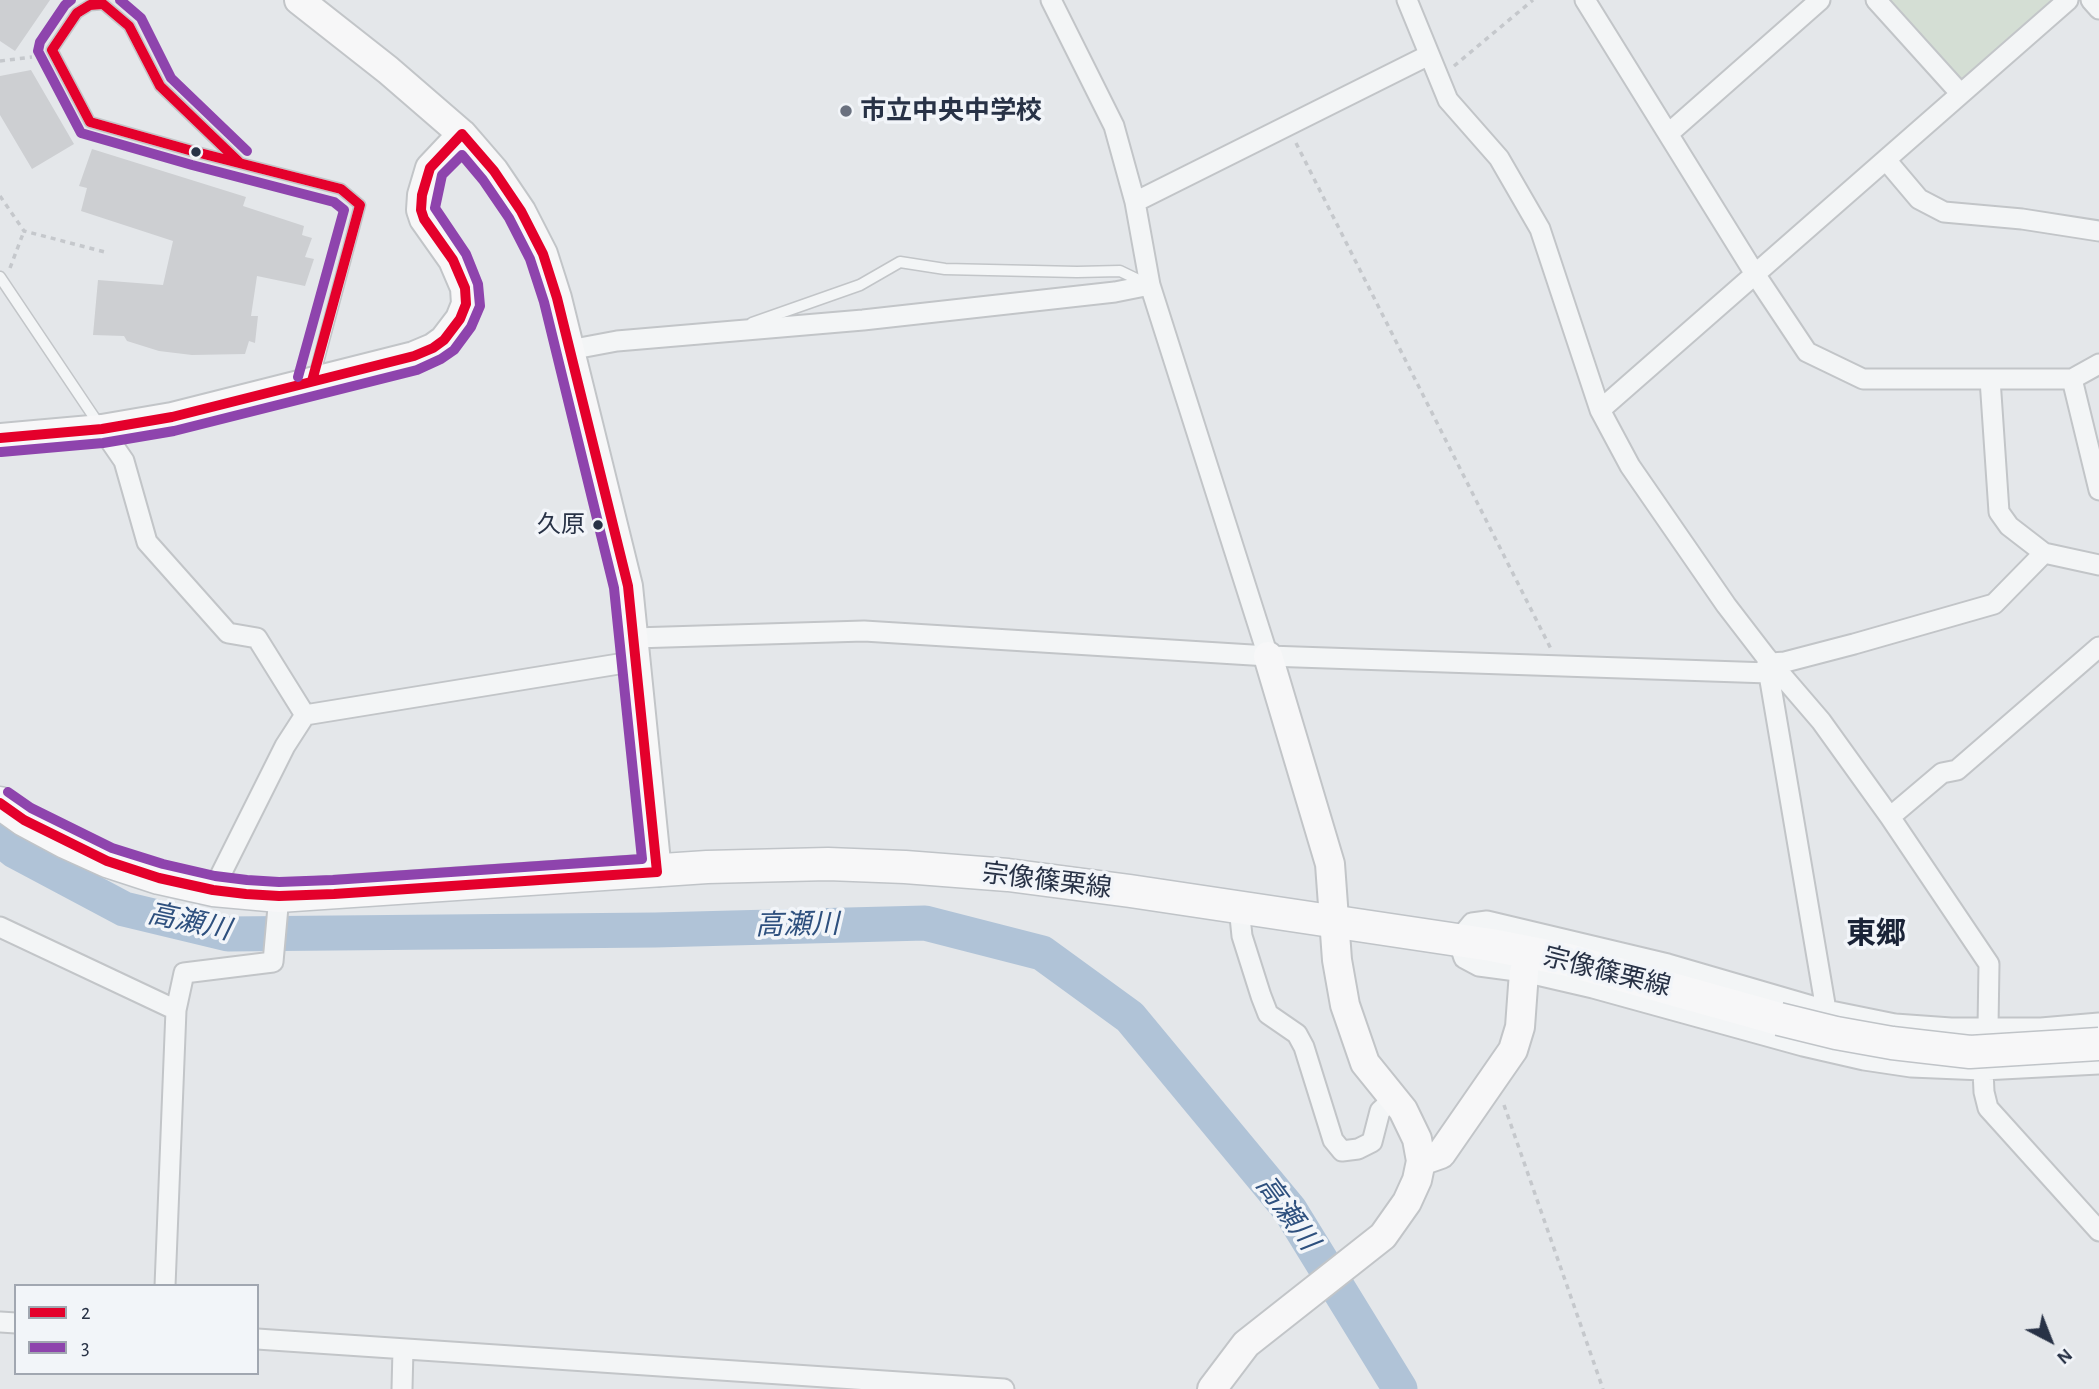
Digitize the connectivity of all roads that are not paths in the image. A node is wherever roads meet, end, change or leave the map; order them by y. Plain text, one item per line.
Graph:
1 (299, 0) edge
2 (1051, 0) edge
3 (1407, 0) edge
4 (1586, 0) edge
5 (1820, 0) edge
6 (1876, 0) edge
7 (2068, 0) edge
8 (2091, 0) edge
9 (2099, 9) edge
10 (1429, 55) junction
11 (1960, 93) junction
12 (462, 134) junction
13 (1668, 134) junction
14 (1886, 160) junction
15 (240, 163) junction
16 (1135, 202) junction
17 (2099, 231) edge
18 (1755, 274) junction
19 (0, 278) edge
20 (1150, 285) junction
21 (725, 332) junction
22 (569, 350) junction
23 (2099, 364) edge
24 (1990, 379) junction
25 (2073, 379) junction
26 (313, 381) junction
27 (1600, 410) junction
28 (102, 429) junction
29 (0, 438) edge
30 (2099, 490) edge
31 (2044, 553) junction
32 (2099, 565) edge
33 (2099, 647) edge
34 (635, 649) junction
35 (1268, 656) junction
36 (1769, 665) junction
37 (305, 715) junction
38 (0, 803) edge
39 (1890, 817) junction
40 (657, 872) junction
41 (214, 890) junction
42 (279, 905) junction
43 (1239, 907) junction
44 (1335, 922) junction
45 (0, 928) edge
46 (1458, 940) junction
47 (1524, 972) junction
48 (176, 1010) junction
49 (1826, 1010) junction
50 (2099, 1023) edge
51 (1988, 1027) junction
52 (2099, 1044) edge
53 (2099, 1064) edge
54 (1983, 1070) junction
55 (1393, 1099) junction
56 (1421, 1161) junction
57 (2099, 1231) edge
58 (164, 1284) edge
59 (259, 1339) edge
60 (403, 1349) junction
61 (402, 1389) edge
62 (1004, 1389) edge
63 (1212, 1389) edge

1 - 12 street
2 - 16 street
3 - 10 street
4 - 13 street
5 - 13 street
6 - 11 street
7 - 11 street
8 - 9 street
10 - 16 street
10 - 27 street
11 - 14 street
12 - 22 street
12 - 26 street
13 - 18 street
14 - 17 street
14 - 18 street
15 - 15 lane
15 - 26 lane
16 - 20 street
18 - 24 street
18 - 27 street
19 - 28 lane
20 - 21 street
20 - 21 lane
20 - 35 street
21 - 22 street
22 - 34 street
23 - 25 street
24 - 25 street
24 - 31 street
25 - 30 street
26 - 28 street
27 - 36 street
28 - 29 street
28 - 37 street
31 - 32 street
31 - 36 street
33 - 39 street
34 - 35 street
34 - 37 street
34 - 40 street
35 - 36 street
35 - 44 street
36 - 39 street
36 - 49 street
37 - 41 street
38 - 41 main road, 宗像篠栗線
39 - 51 street
40 - 42 main road, 宗像篠栗線
40 - 43 main road, 宗像篠栗線
41 - 42 main road, 宗像篠栗線
42 - 48 street
43 - 44 main road, 宗像篠栗線
43 - 55 street
44 - 46 main road, 宗像篠栗線
44 - 55 street
45 - 48 street
46 - 47 street
46 - 49 street
46 - 52 main road, 宗像篠栗線, bridge
47 - 54 street
47 - 56 street
48 - 58 street
49 - 51 street
50 - 51 street
51 - 54 street
53 - 54 street
54 - 57 street
55 - 56 street
56 - 63 street
59 - 60 street
60 - 61 street
60 - 62 street

